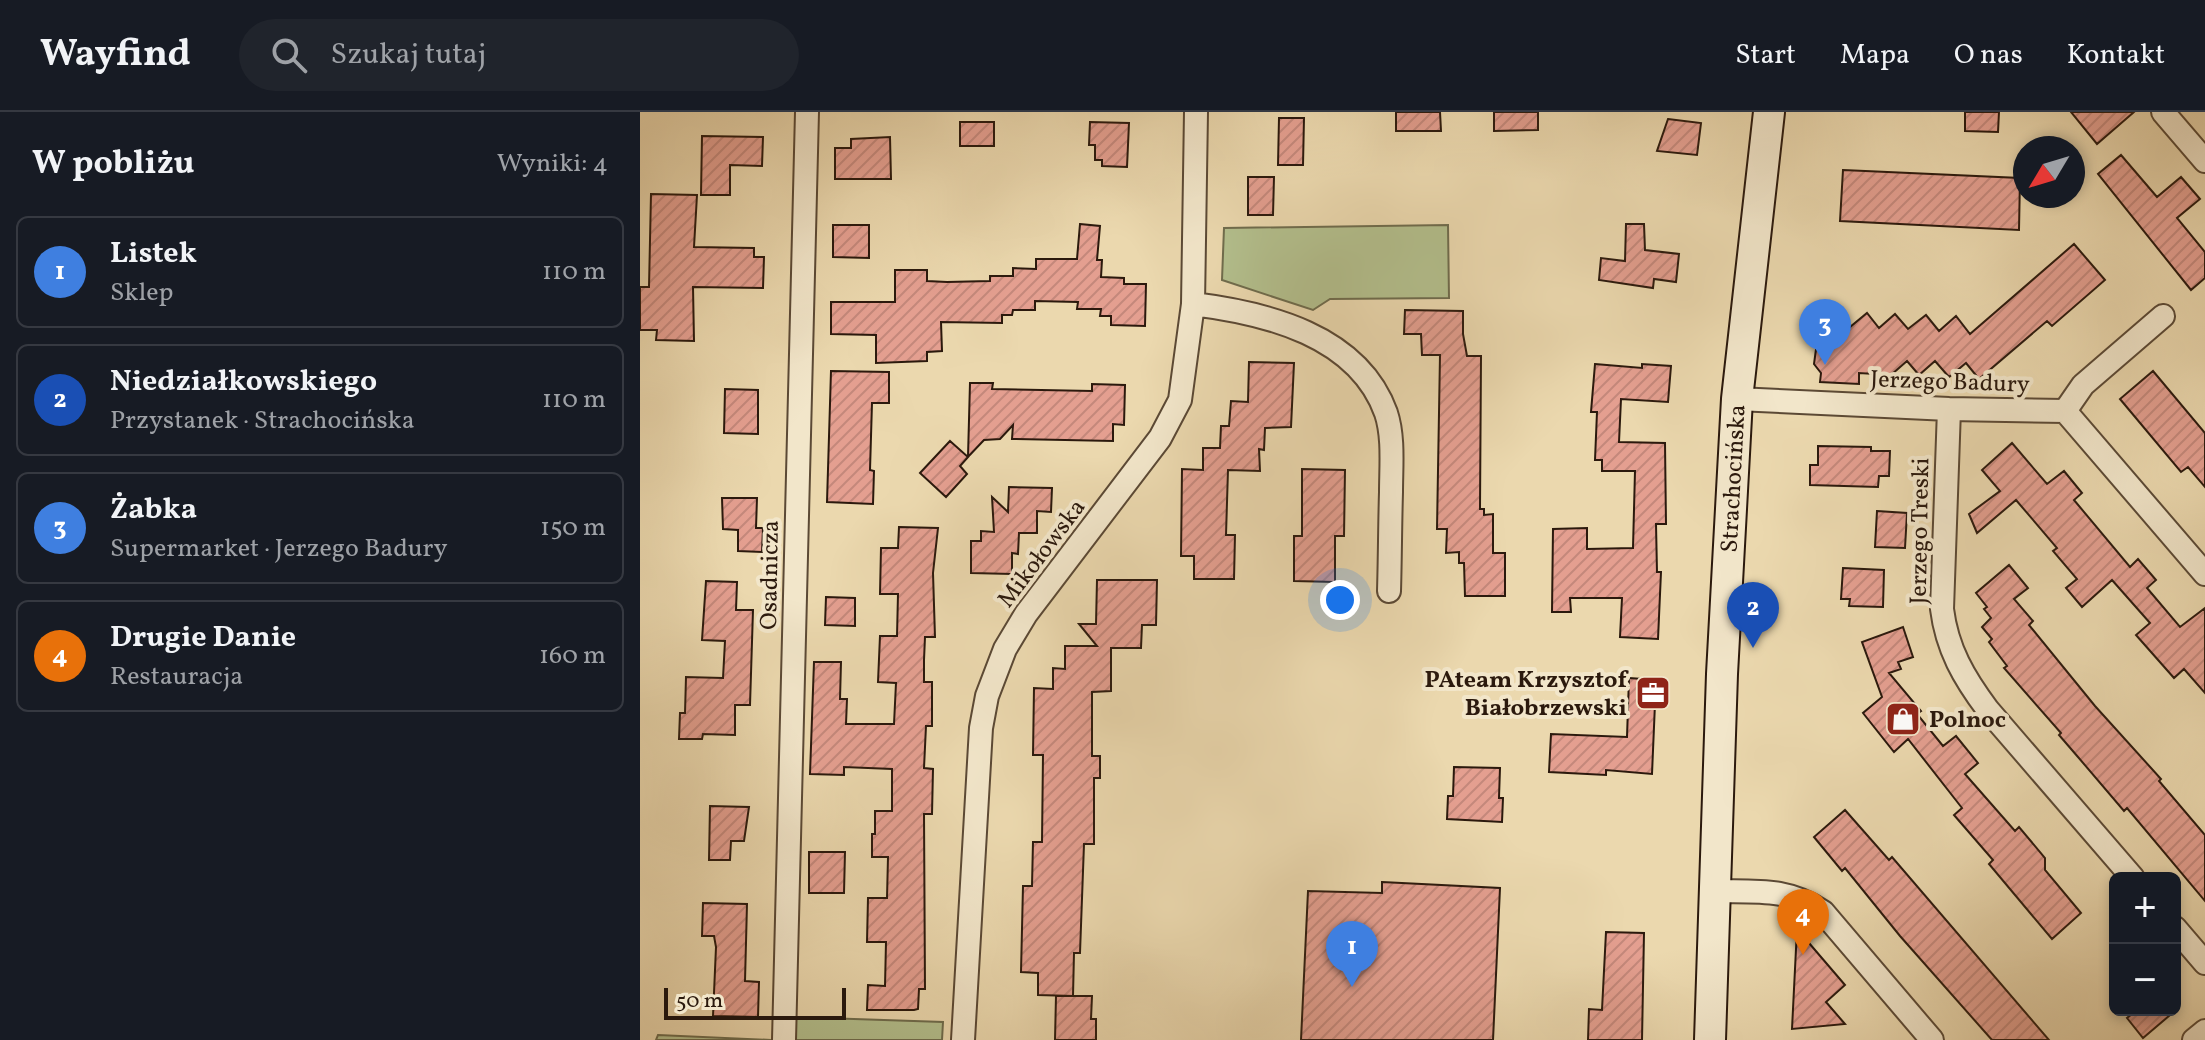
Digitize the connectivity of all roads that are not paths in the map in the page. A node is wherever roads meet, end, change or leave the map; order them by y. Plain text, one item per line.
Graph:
1 (807, 112) edge
2 (1196, 112) edge
3 (1769, 112) edge
4 (2163, 112) edge
5 (2205, 161) edge
6 (1193, 304) junction
7 (2163, 316) dead end
8 (1737, 399) junction
9 (1949, 409) junction
10 (2065, 411) junction
11 (2205, 574) edge
12 (1389, 591) dead end
13 (2128, 872) edge
14 (1714, 891) junction
15 (2181, 935) edge
16 (2205, 963) edge
17 (2205, 1031) edge
18 (784, 1040) edge
19 (963, 1040) edge
20 (1710, 1040) edge
21 (1932, 1040) edge
22 (2194, 1040) edge

1 - 18 street, Osadnicza
2 - 6 street, Mikołowska
3 - 8 main road, Strachocińska
4 - 5 street
6 - 12 street
6 - 19 street, Mikołowska
7 - 10 street
8 - 9 street, Jerzego Badury
8 - 14 main road, Strachocińska
9 - 10 street, Jerzego Badury
9 - 13 street, Jerzego Treski
10 - 11 street
14 - 20 main road, Strachocińska
14 - 21 street
15 - 16 street
17 - 22 street

